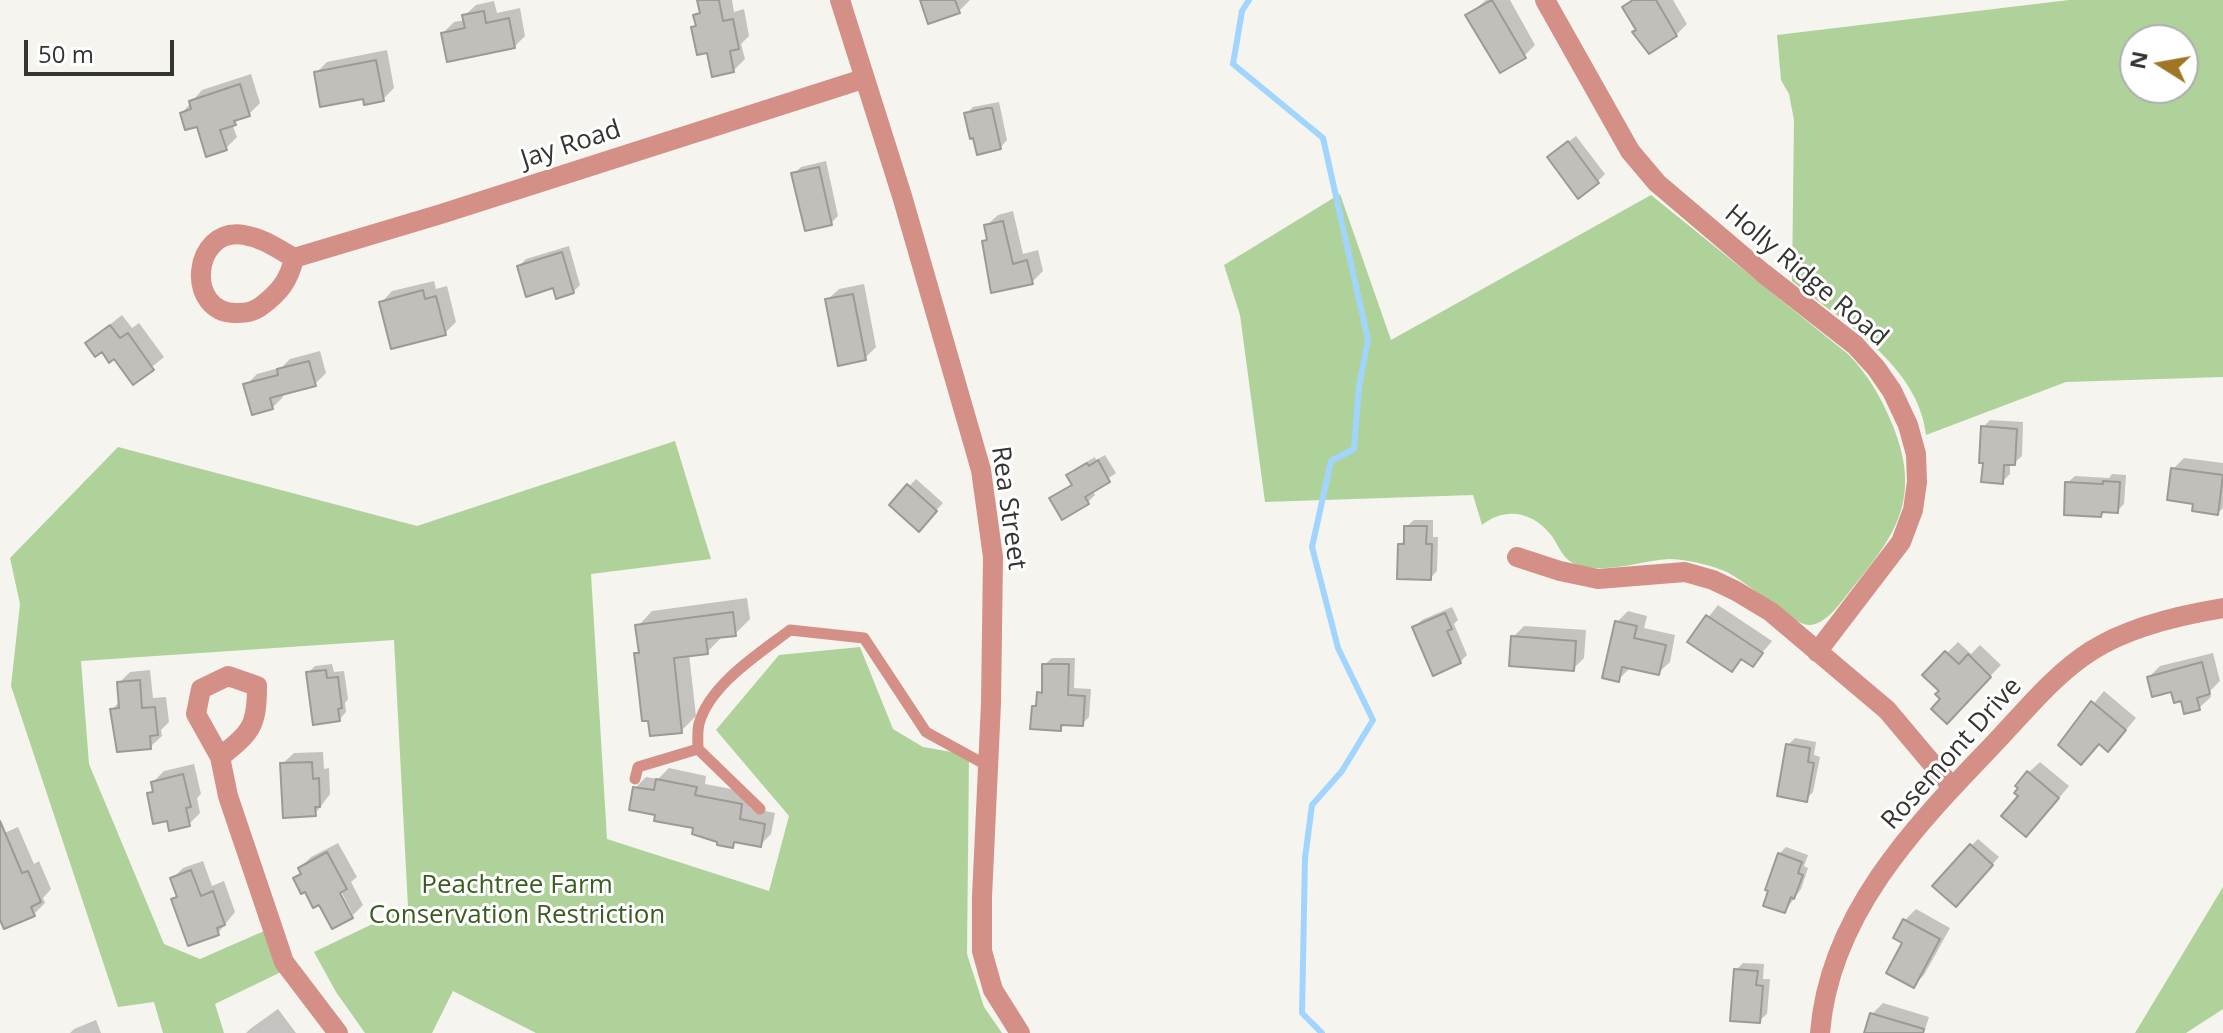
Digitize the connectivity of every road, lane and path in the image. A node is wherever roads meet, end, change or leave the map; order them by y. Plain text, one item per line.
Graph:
1 (840, 0) edge
2 (1545, 0) edge
3 (863, 79) junction
4 (294, 258) junction
5 (1517, 557) dead end
6 (2223, 608) edge
7 (1817, 652) junction
8 (698, 749) junction
9 (220, 757) dead end
10 (988, 766) junction
11 (635, 779) dead end
12 (1951, 786) junction
13 (760, 809) dead end
14 (338, 1033) edge
15 (1020, 1033) edge
16 (1820, 1033) edge

1 - 3 street, Rea Street
2 - 7 street, Holly Ridge Road
3 - 4 street, Jay Road
3 - 10 street, Rea Street
4 - 4 street
5 - 7 street
6 - 12 street, Rosemont Drive
7 - 12 street
8 - 10 lane
8 - 11 lane
8 - 13 lane
9 - 14 street
10 - 15 street, Rea Street
12 - 16 street, Rosemont Drive

